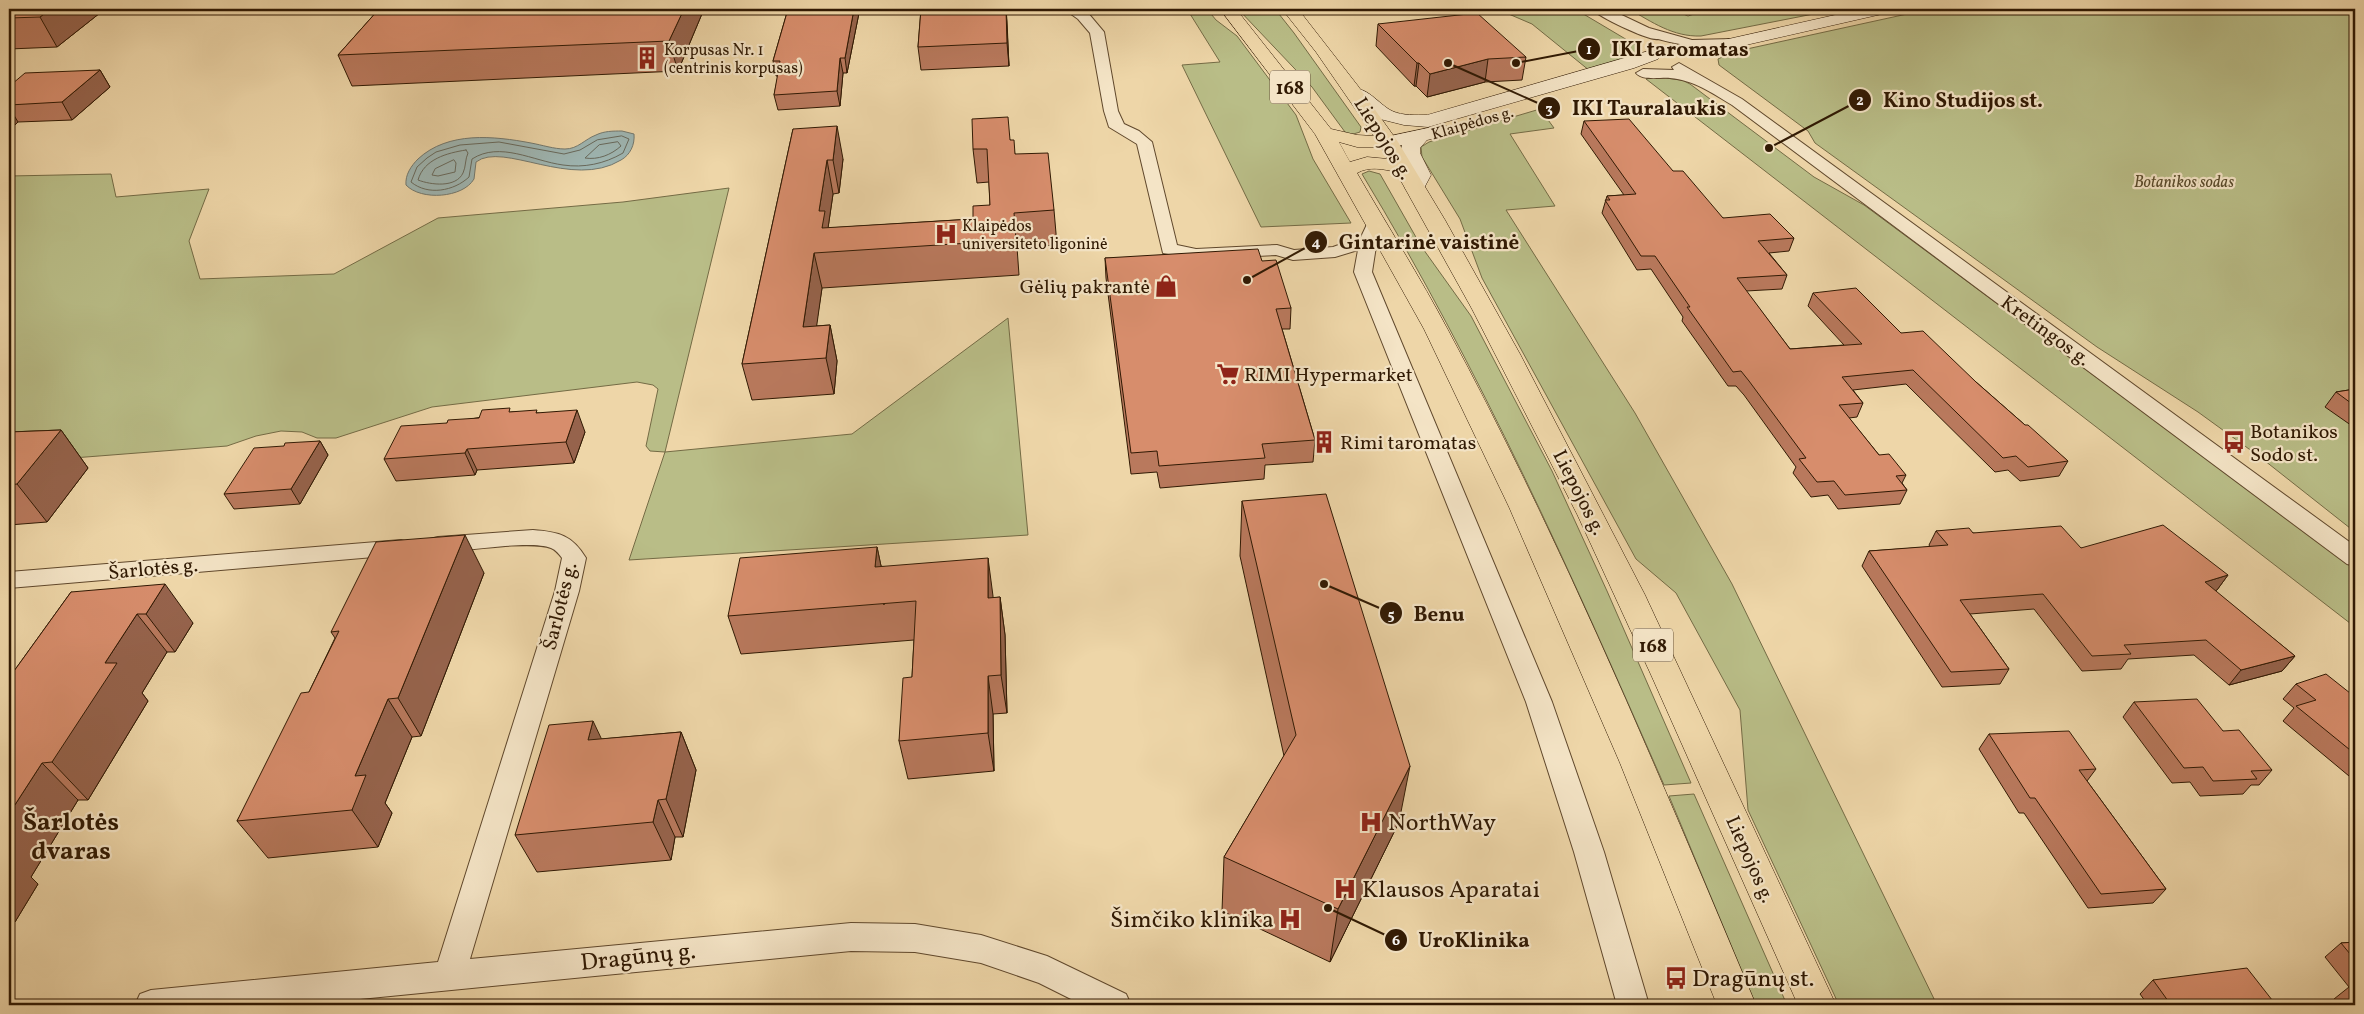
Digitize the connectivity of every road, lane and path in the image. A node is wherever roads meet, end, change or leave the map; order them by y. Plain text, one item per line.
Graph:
1 (1070, 9) edge
2 (1228, 9) edge
3 (1290, 9) edge
4 (1599, 9) edge
5 (1882, 9) edge
6 (1616, 18) junction
7 (1640, 30) junction
8 (1734, 42) junction
9 (1716, 46) junction
10 (1680, 49) junction
11 (1654, 53) junction
12 (1699, 60) junction
13 (1674, 66) junction
14 (1643, 73) junction
15 (1700, 80) junction
16 (1355, 93) junction
17 (1737, 102) junction
18 (1324, 133) junction
19 (1419, 137) junction
20 (1388, 142) junction
21 (1403, 168) junction
22 (1347, 171) junction
23 (1415, 188) junction
24 (1372, 231) junction
25 (1334, 252) junction
26 (1363, 272) junction
27 (2355, 558) edge
28 (9, 580) edge
29 (450, 974) junction
30 (151, 1005) edge
31 (1115, 1005) edge
32 (1633, 1005) edge
33 (1736, 1005) edge
34 (1817, 1005) edge

1 - 25 street
2 - 18 main road, 168
3 - 16 main road, Liepojos g. / 168
4 - 6 street
5 - 8 main road
6 - 7 street
6 - 11 street
7 - 8 street
7 - 10 street
8 - 9 main road
9 - 10 main road
9 - 12 main road
10 - 11 main road
10 - 12 main road
11 - 13 main road
11 - 16 main road
12 - 13 main road
12 - 17 street, Kretingos g.
13 - 14 main road
13 - 15 street, Kretingos g.
14 - 15 street, Klaipėdos g.
14 - 19 main road, Klaipėdos g.
15 - 17 street, Kretingos g.
16 - 20 main road, Liepojos g. / 168
17 - 27 street, Kretingos g.
18 - 20 main road
18 - 22 main road, 168
19 - 20 main road, Klaipėdos g.
19 - 23 main road
20 - 21 main road, Liepojos g. / 168
21 - 22 main road
21 - 23 main road, Liepojos g. / 168
22 - 24 main road, 168
23 - 34 main road, Liepojos g. / 168
24 - 25 street
24 - 26 street
24 - 33 main road, 168
25 - 26 street
26 - 32 street
28 - 29 street, Šarlotės g.
29 - 30 street, Dragūnų g.
29 - 31 street, Dragūnų g.

